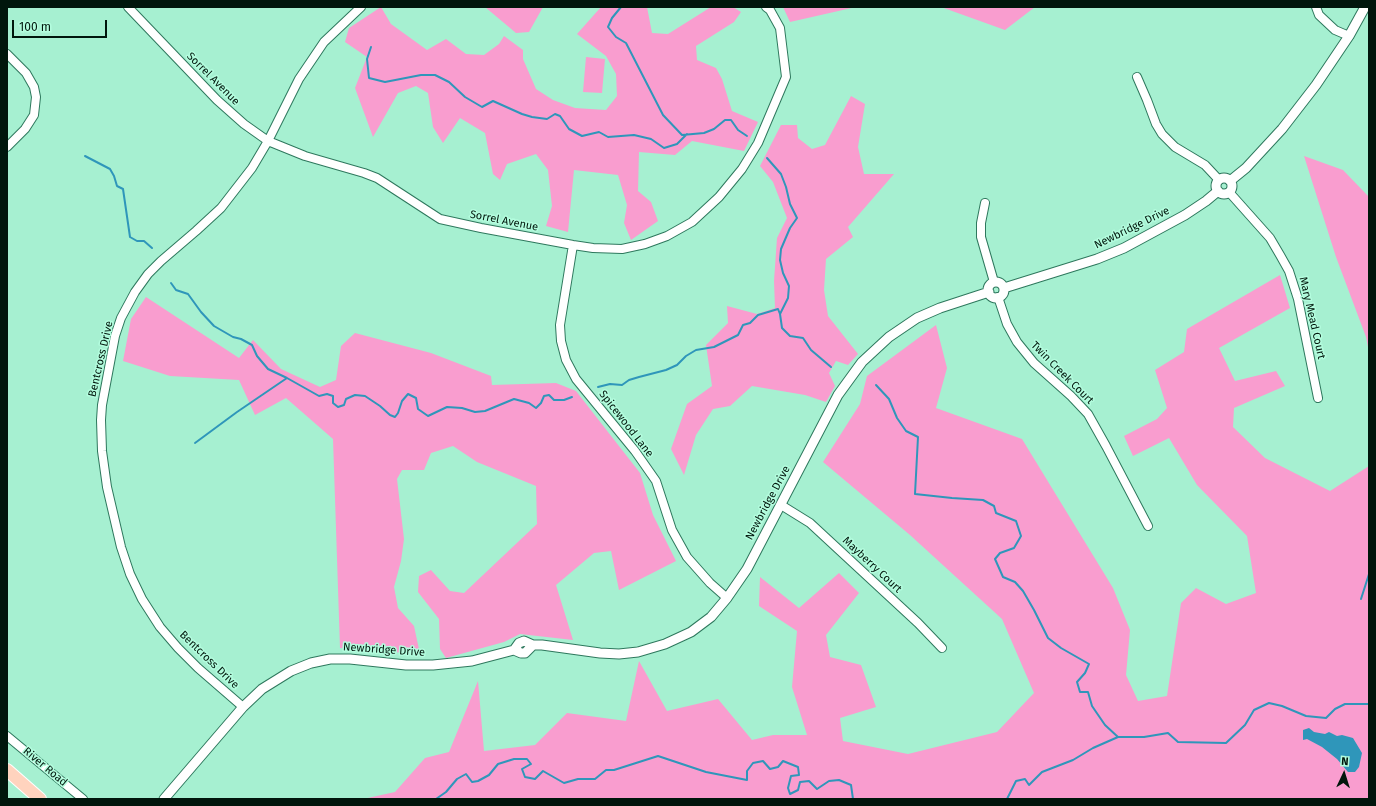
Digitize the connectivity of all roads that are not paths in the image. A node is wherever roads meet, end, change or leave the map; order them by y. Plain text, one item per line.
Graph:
1 (128, 7) edge
2 (361, 7) edge
3 (766, 7) edge
4 (1316, 7) edge
5 (1364, 7) edge
6 (1349, 36) junction
7 (7, 54) edge
8 (1137, 77) dead end
9 (268, 140) junction
10 (7, 147) edge
11 (1218, 180) junction
12 (1230, 181) junction
13 (1218, 191) junction
14 (1229, 192) junction
15 (985, 203) dead end
16 (573, 246) junction
17 (994, 282) junction
18 (1004, 288) junction
19 (989, 292) junction
20 (998, 297) junction
21 (1318, 398) dead end
22 (781, 505) junction
23 (1148, 526) dead end
24 (727, 598) junction
25 (942, 648) dead end
26 (243, 707) junction
27 (7, 736) edge
28 (7, 770) edge
29 (40, 799) edge
30 (83, 799) edge
31 (164, 799) edge

1 - 9 street, Sorrel Avenue
2 - 9 street, Bentcross Drive
3 - 16 street, Sorrel Avenue
4 - 6 street
5 - 6 street
6 - 12 street
7 - 10 street
8 - 11 street
9 - 16 street, Sorrel Avenue
9 - 26 street, Bentcross Drive
11 - 12 street
11 - 13 street
12 - 14 street
13 - 14 street
13 - 18 street, Newbridge Drive
14 - 21 street, Mary Mead Court
15 - 17 street
16 - 24 street, Spicewood Lane
17 - 18 street
17 - 19 street
18 - 20 street
19 - 20 street
19 - 22 street, Newbridge Drive
20 - 23 street, Twin Creek Court
22 - 24 street, Newbridge Drive
22 - 25 street, Mayberry Court
24 - 26 street, Newbridge Drive
26 - 31 street, Newbridge Drive
27 - 30 street, River Road
28 - 29 main road

